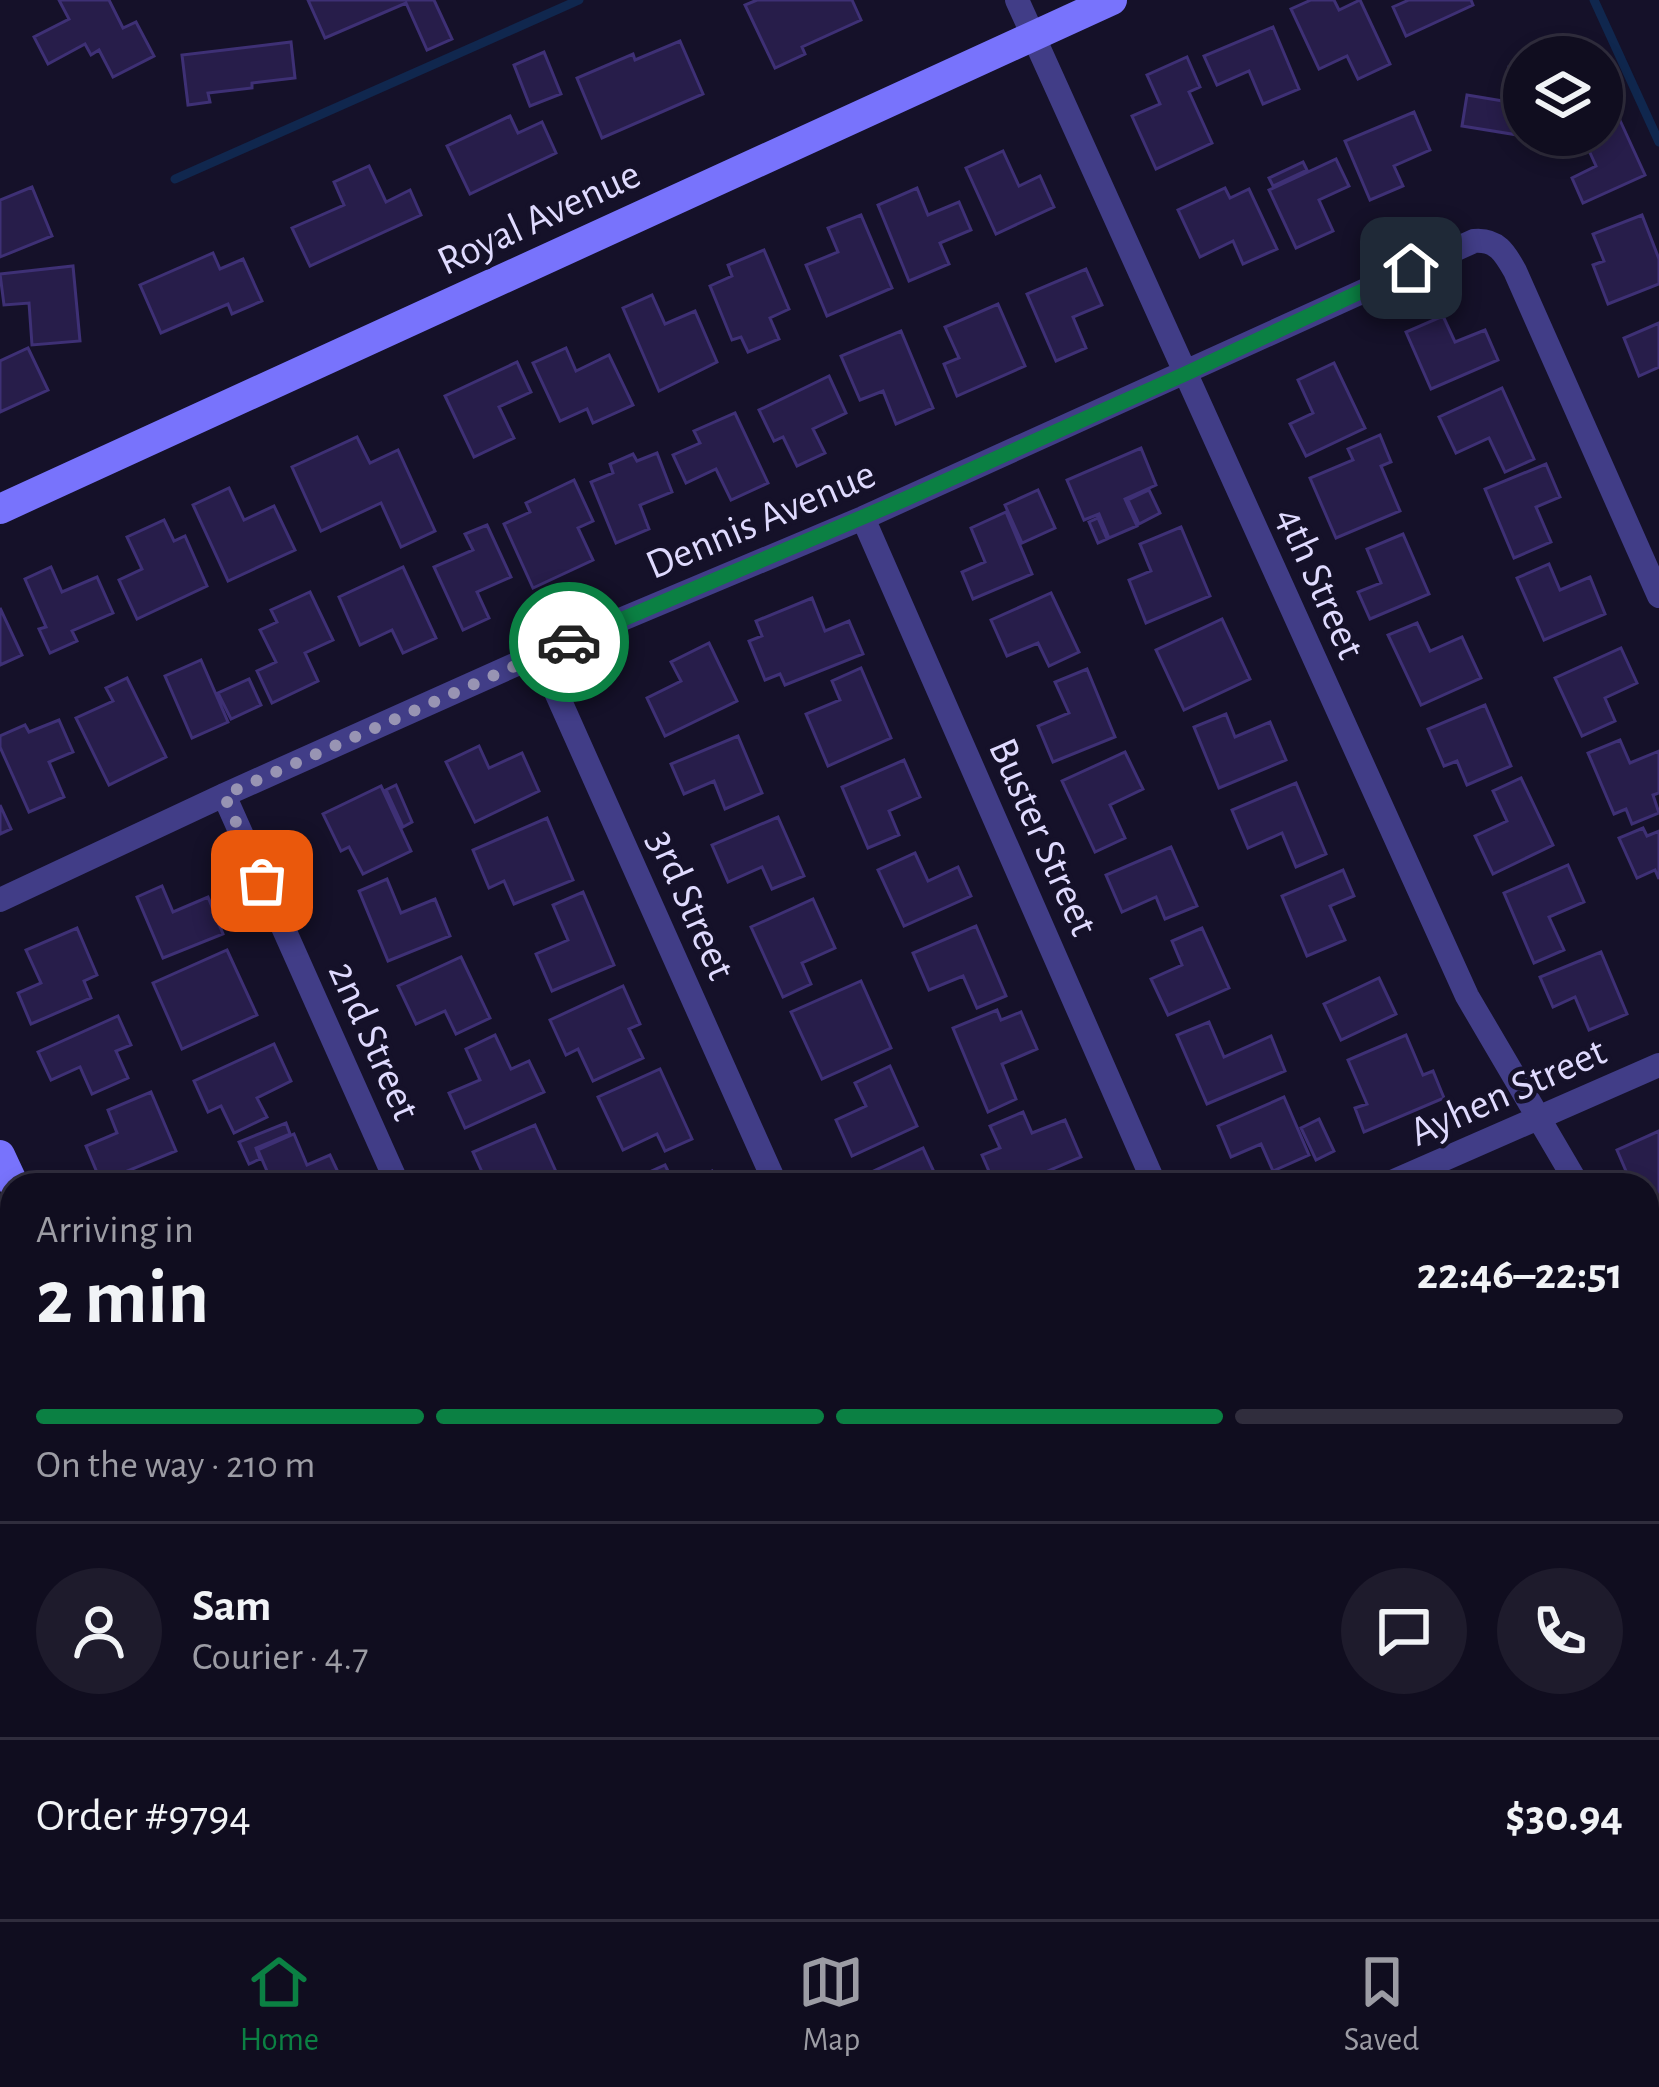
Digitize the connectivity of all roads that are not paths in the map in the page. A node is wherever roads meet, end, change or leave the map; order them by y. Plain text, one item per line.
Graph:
1 (1017, 0) edge
2 (1112, 0) edge
3 (1034, 35) junction
4 (1185, 374) junction
5 (0, 509) edge
6 (863, 518) junction
7 (1659, 596) edge
8 (539, 654) junction
9 (224, 795) junction
10 (0, 900) edge
11 (1659, 1065) edge
12 (1541, 1118) junction
13 (393, 1173) edge
14 (771, 1173) edge
15 (1150, 1173) edge
16 (1413, 1173) edge
17 (1571, 1173) edge

1 - 3 street, 4th Street
2 - 3 main road, Royal Avenue
3 - 4 street, 4th Street
3 - 5 main road, Royal Avenue
4 - 6 street, Dennis Avenue
4 - 7 street, Dennis Avenue
4 - 12 street, 4th Street
6 - 8 street, Dennis Avenue
6 - 15 street, Buster Street
8 - 9 street, Dennis Avenue
8 - 14 street, 3rd Street
9 - 10 street, Dennis Avenue
9 - 13 street, 2nd Street
11 - 12 street, Ayhen Street
12 - 16 street, Ayhen Street
12 - 17 street, 4th Street

